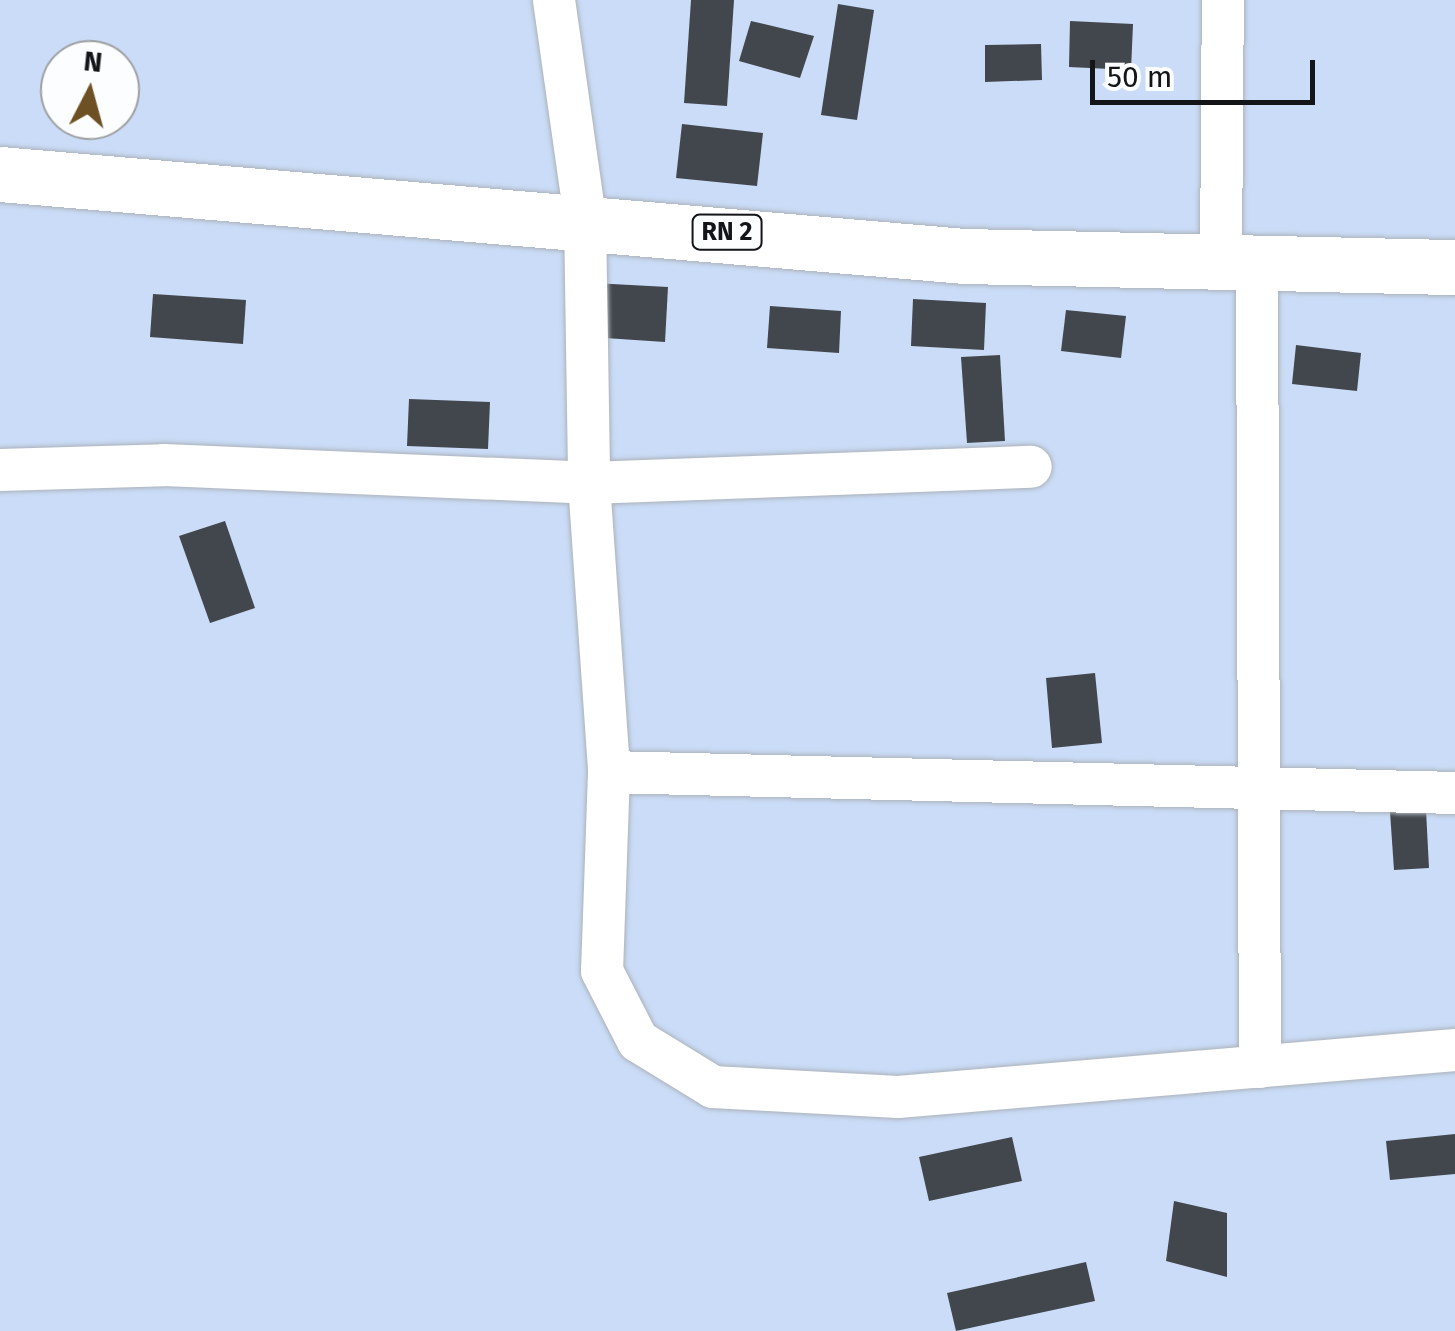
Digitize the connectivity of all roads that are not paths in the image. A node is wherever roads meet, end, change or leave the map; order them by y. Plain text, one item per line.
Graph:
1 (554, 0) edge
2 (1223, 0) edge
3 (0, 174) edge
4 (585, 217) junction
5 (1239, 265) junction
6 (1455, 267) edge
7 (1031, 467) dead end
8 (0, 470) edge
9 (589, 483) junction
10 (610, 772) junction
11 (1259, 784) junction
12 (1455, 793) edge
13 (1455, 1050) edge
14 (1260, 1067) junction

1 - 4 street
2 - 5 street
3 - 4 highway, RN 2
4 - 5 highway, RN 2
4 - 9 street
5 - 6 highway, RN 2
5 - 11 street
7 - 9 street
8 - 9 street
9 - 10 street
10 - 11 street
10 - 14 street
11 - 12 street
11 - 14 street
13 - 14 street

